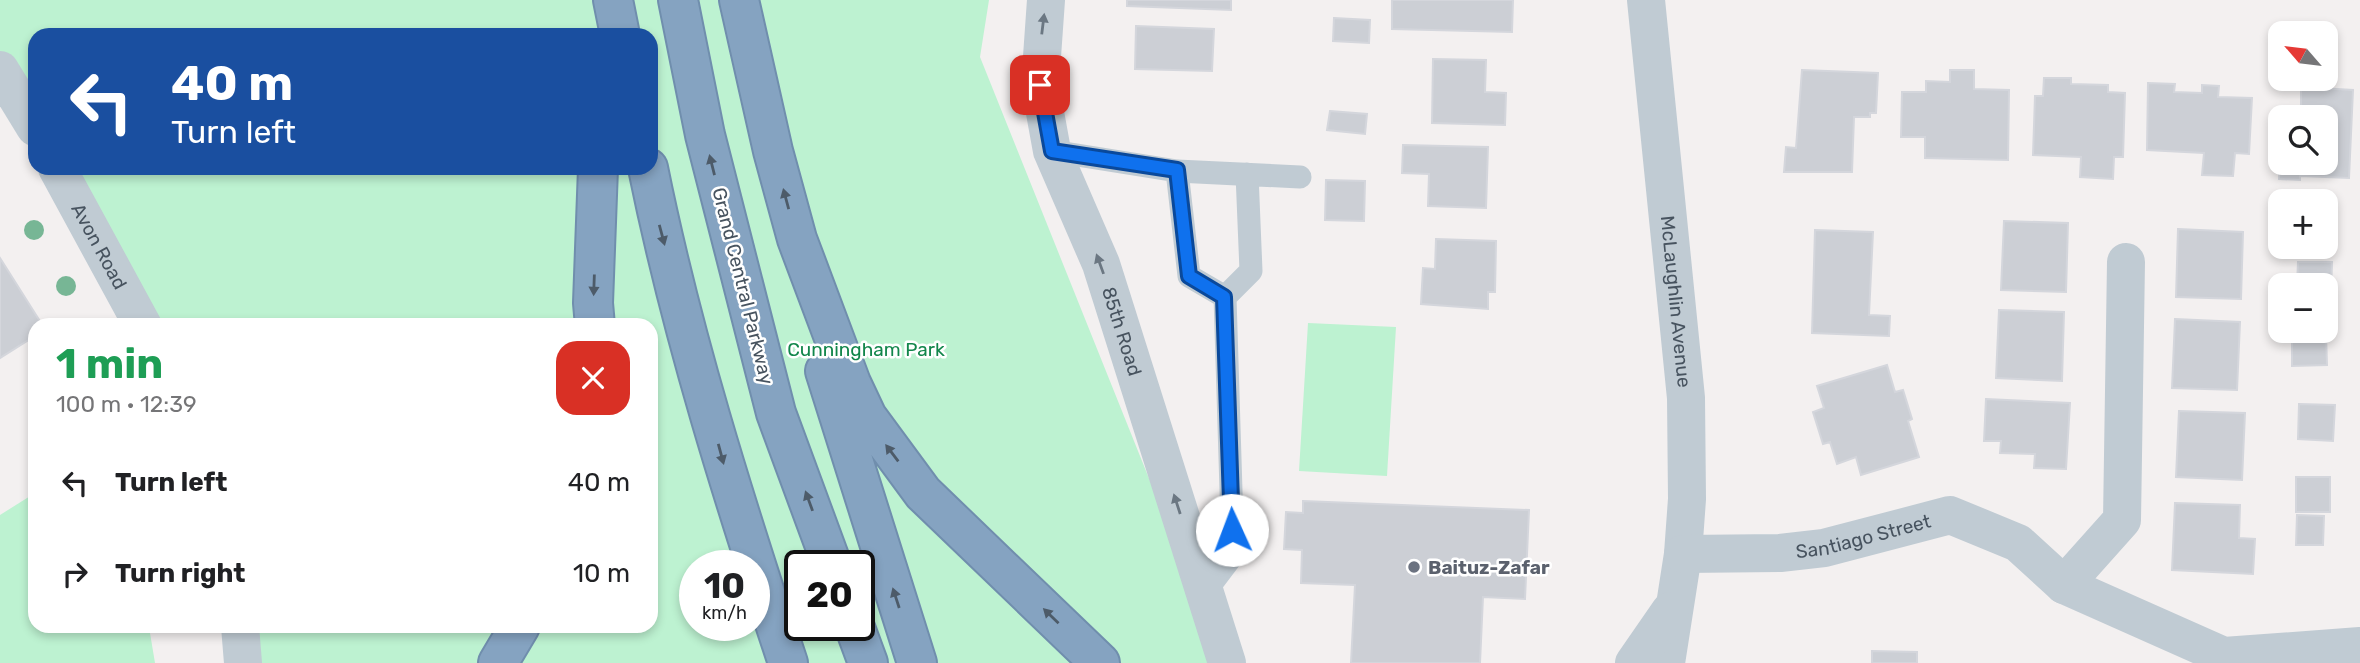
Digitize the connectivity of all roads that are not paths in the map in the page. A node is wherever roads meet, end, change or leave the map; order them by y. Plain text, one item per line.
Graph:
1 (605, 0) edge
2 (613, 0) edge
3 (678, 0) edge
4 (739, 0) edge
5 (1046, 0) edge
6 (1646, 0) edge
7 (603, 28) edge
8 (619, 28) edge
9 (0, 70) edge
10 (28, 116) edge
11 (1052, 151) junction
12 (1177, 170) junction
13 (1247, 174) junction
14 (61, 175) edge
15 (598, 175) edge
16 (649, 175) edge
17 (1300, 177) dead end
18 (797, 239) junction
19 (2126, 262) dead end
20 (1224, 297) junction
21 (139, 318) edge
22 (594, 318) edge
23 (827, 550) edge
24 (1683, 554) junction
25 (2064, 585) junction
26 (1205, 592) junction
27 (1675, 604) junction
28 (241, 633) edge
29 (516, 633) edge
30 (860, 641) edge
31 (2360, 646) edge
32 (243, 663) edge
33 (498, 663) edge
34 (788, 663) edge
35 (868, 663) edge
36 (917, 663) edge
37 (1100, 663) edge
38 (1227, 663) edge
39 (1634, 663) edge
40 (1666, 663) edge

1 - 7 highway
2 - 8 highway
23 -> 3 highway, Grand Central Parkway
18 -> 4 highway
11 -> 5 street, 85th Road
6 - 24 street, McLaughlin Avenue
9 - 10 street
11 - 12 lane
26 -> 11 street, 85th Road
12 - 13 lane
12 - 20 lane
13 - 17 lane
13 - 20 lane
14 - 21 street, Avon Road
15 -> 22 highway
16 -> 34 highway
36 -> 18 highway
37 -> 18 highway
19 - 25 street
20 - 26 lane
24 - 25 street, Santiago Street
24 - 27 street, McLaughlin Avenue
25 - 31 street, Santiago Street
26 - 38 street, 85th Road
27 - 39 street, McLaughlin Avenue
27 - 40 street, McLaughlin Avenue
28 - 32 street
29 - 33 highway
30 - 35 highway

